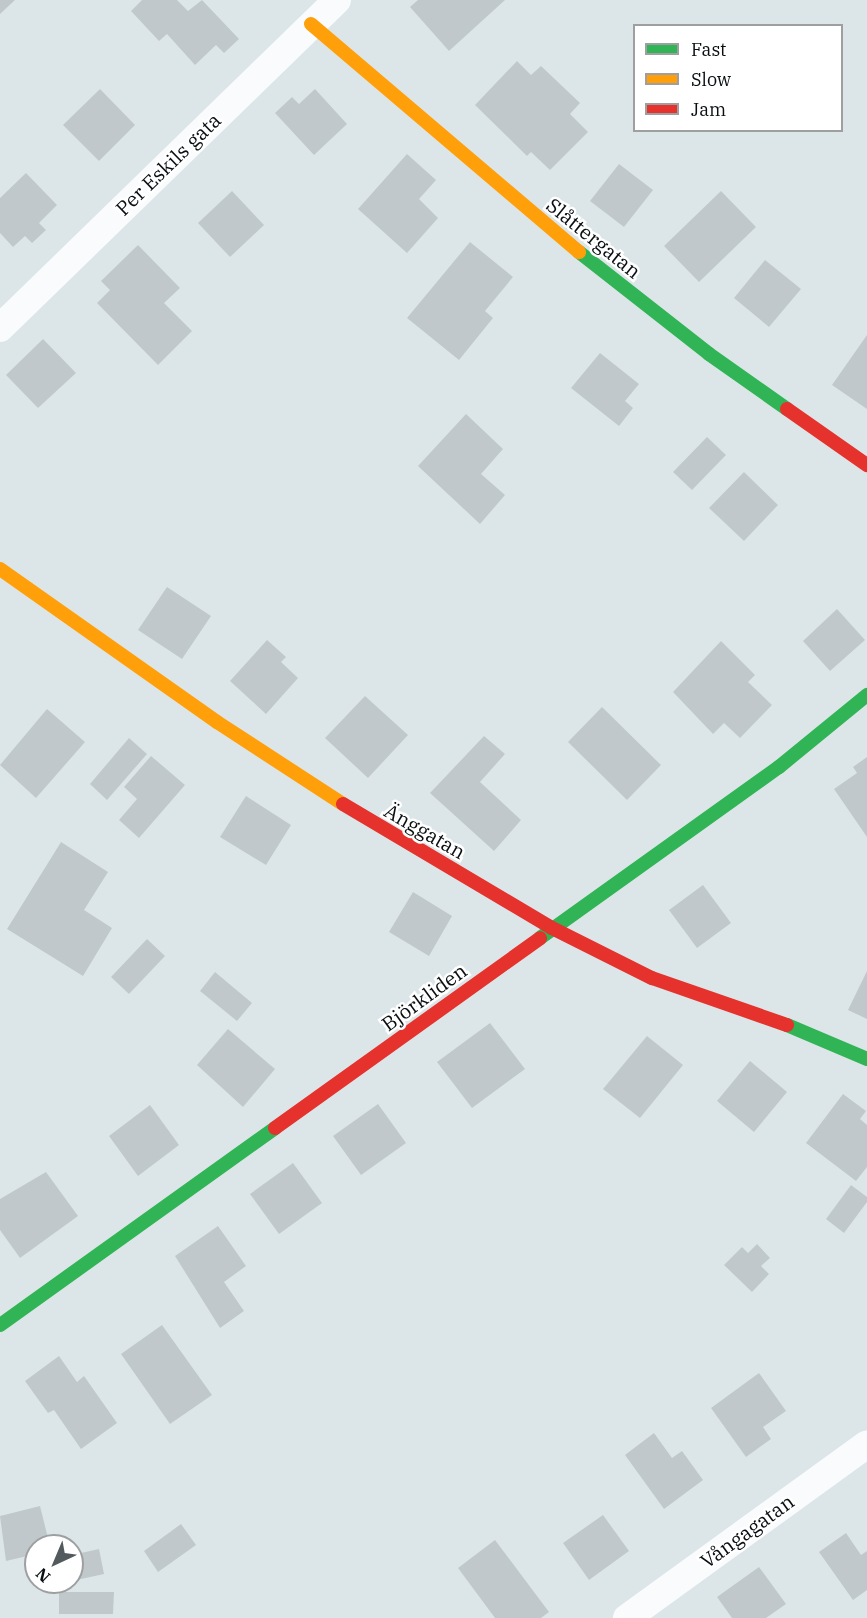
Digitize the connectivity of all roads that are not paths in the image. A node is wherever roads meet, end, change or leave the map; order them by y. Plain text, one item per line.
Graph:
1 (337, 0) edge
2 (311, 24) junction
3 (0, 328) edge
4 (867, 465) edge
5 (0, 569) edge
6 (867, 695) edge
7 (552, 928) junction
8 (867, 1059) edge
9 (5, 1315) edge
10 (867, 1444) edge
11 (627, 1618) edge

1 - 2 street, Per Eskils gata
2 - 3 street, Per Eskils gata
2 - 4 street, Slåttergatan
5 - 7 street, Änggatan
6 - 7 street, Björkliden
7 - 8 street, Änggatan
7 - 9 street, Björkliden
10 - 11 street, Vångagatan

